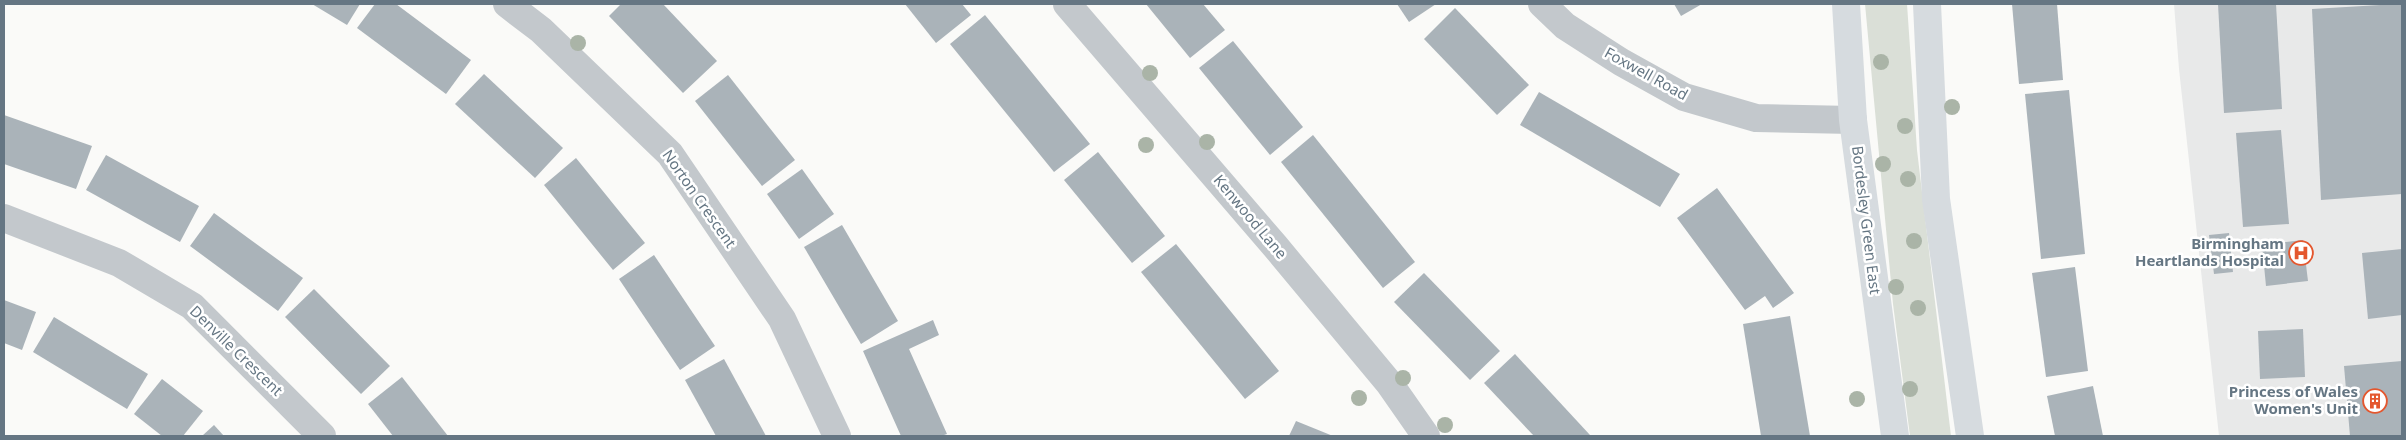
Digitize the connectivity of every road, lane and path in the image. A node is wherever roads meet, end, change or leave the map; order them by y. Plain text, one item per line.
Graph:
1 (507, 4) edge
2 (1067, 4) edge
3 (1542, 4) edge
4 (1846, 4) edge
5 (1927, 4) edge
6 (1853, 120) junction
7 (4, 218) edge
8 (322, 436) edge
9 (837, 436) edge
10 (1426, 436) edge
11 (1895, 436) edge
12 (1970, 436) edge

1 - 9 street, Norton Crescent
2 - 10 street, Kenwood Lane
3 - 6 street, Foxwell Road
4 - 6 main road, Bordesley Green East
5 - 12 main road
6 - 11 main road, Bordesley Green East
7 - 8 street, Denville Crescent

